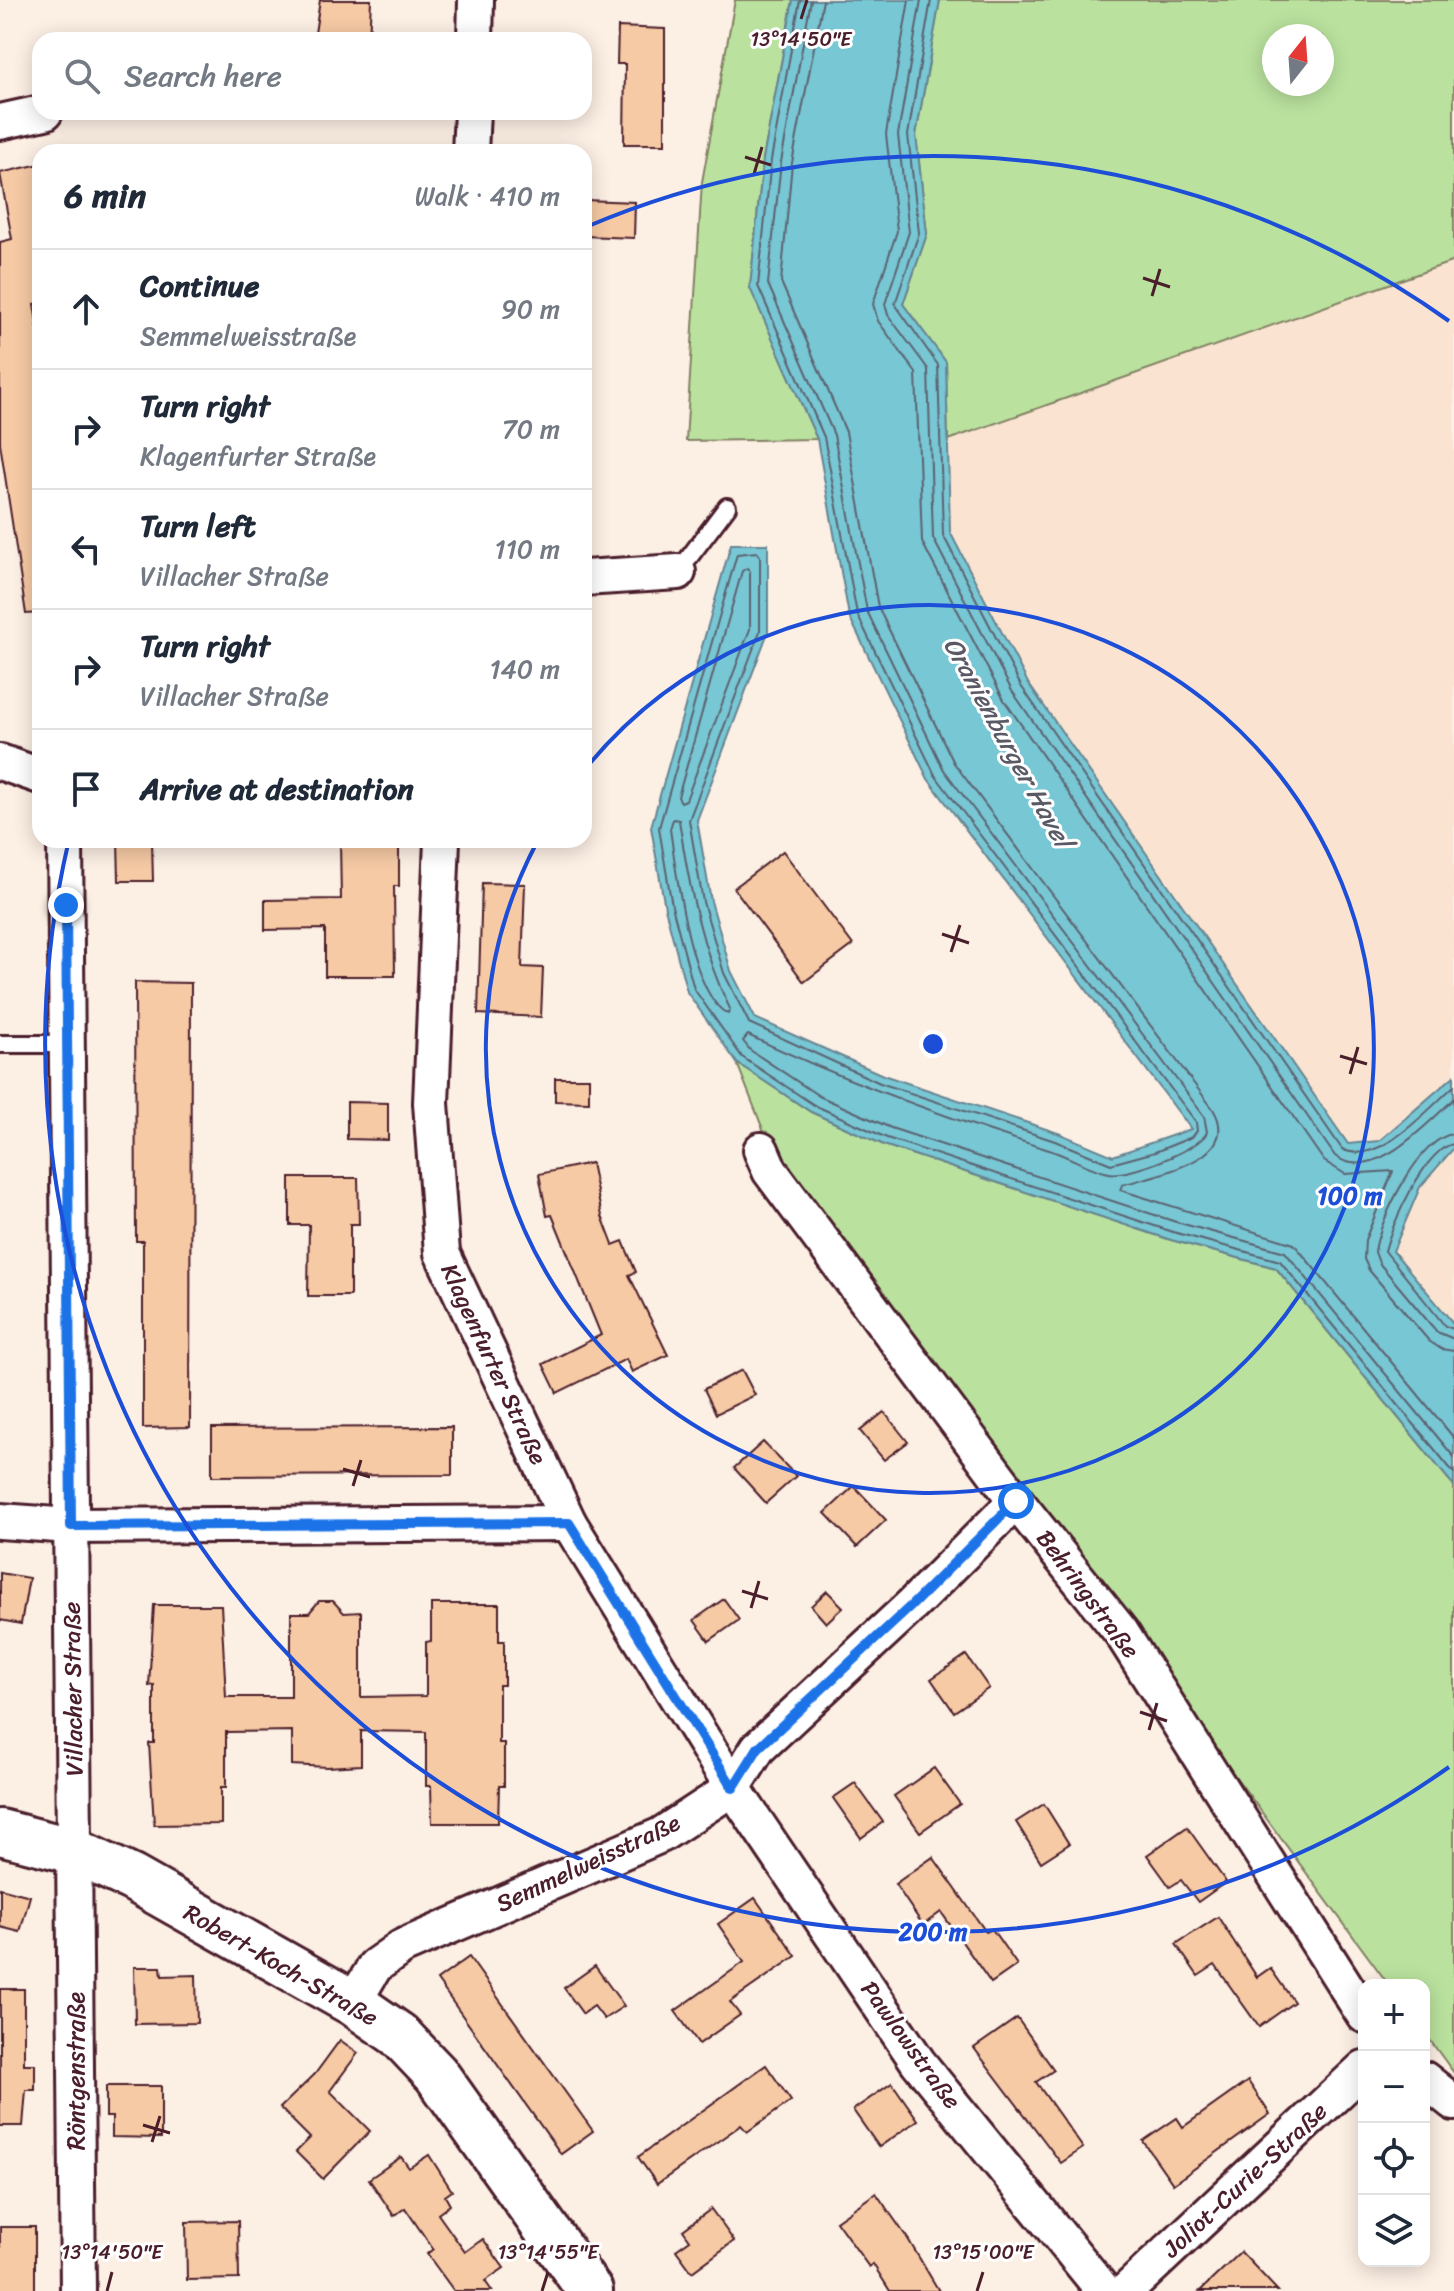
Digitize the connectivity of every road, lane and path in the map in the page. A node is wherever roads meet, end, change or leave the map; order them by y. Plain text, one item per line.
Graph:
1 (476, 0) edge
2 (475, 32) edge
3 (32, 115) edge
4 (472, 120) edge
5 (0, 122) edge
6 (470, 144) edge
7 (727, 507) dead end
8 (678, 572) joint
9 (592, 577) edge
10 (0, 762) edge
11 (32, 773) edge
12 (65, 848) edge
13 (442, 848) edge
14 (0, 1044) edge
15 (68, 1044) junction
16 (761, 1150) dead end
17 (1016, 1501) junction
18 (0, 1521) edge
19 (569, 1523) junction
20 (71, 1526) junction
21 (733, 1788) junction
22 (0, 1832) edge
23 (74, 1851) junction
24 (353, 2003) junction
25 (1358, 2006) edge
26 (1358, 2074) edge
27 (1430, 2084) edge
28 (1454, 2103) edge
29 (78, 2291) edge
30 (590, 2291) edge
31 (1104, 2291) edge
32 (1126, 2291) edge

1 - 2 street
3 - 5 street
4 - 6 street
7 - 8 lane
8 - 9 street
10 - 11 street
12 - 15 street, Villacher Straße
13 - 19 street, Klagenfurter Straße
14 - 15 lane
15 - 20 street, Villacher Straße
16 - 17 street, Behringstraße
17 - 21 street, Semmelweisstraße
17 - 25 street, Behringstraße
18 - 20 street
19 - 20 street
19 - 21 street, Klagenfurter Straße
20 - 23 street, Villacher Straße
21 - 24 street, Semmelweisstraße
21 - 31 street, Pawlowstraße
22 - 23 street, Robert-Koch-Straße
23 - 24 street, Robert-Koch-Straße
23 - 29 street, Röntgenstraße
24 - 30 street, Robert-Koch-Straße
26 - 32 street, Joliot-Curie-Straße
27 - 28 street

